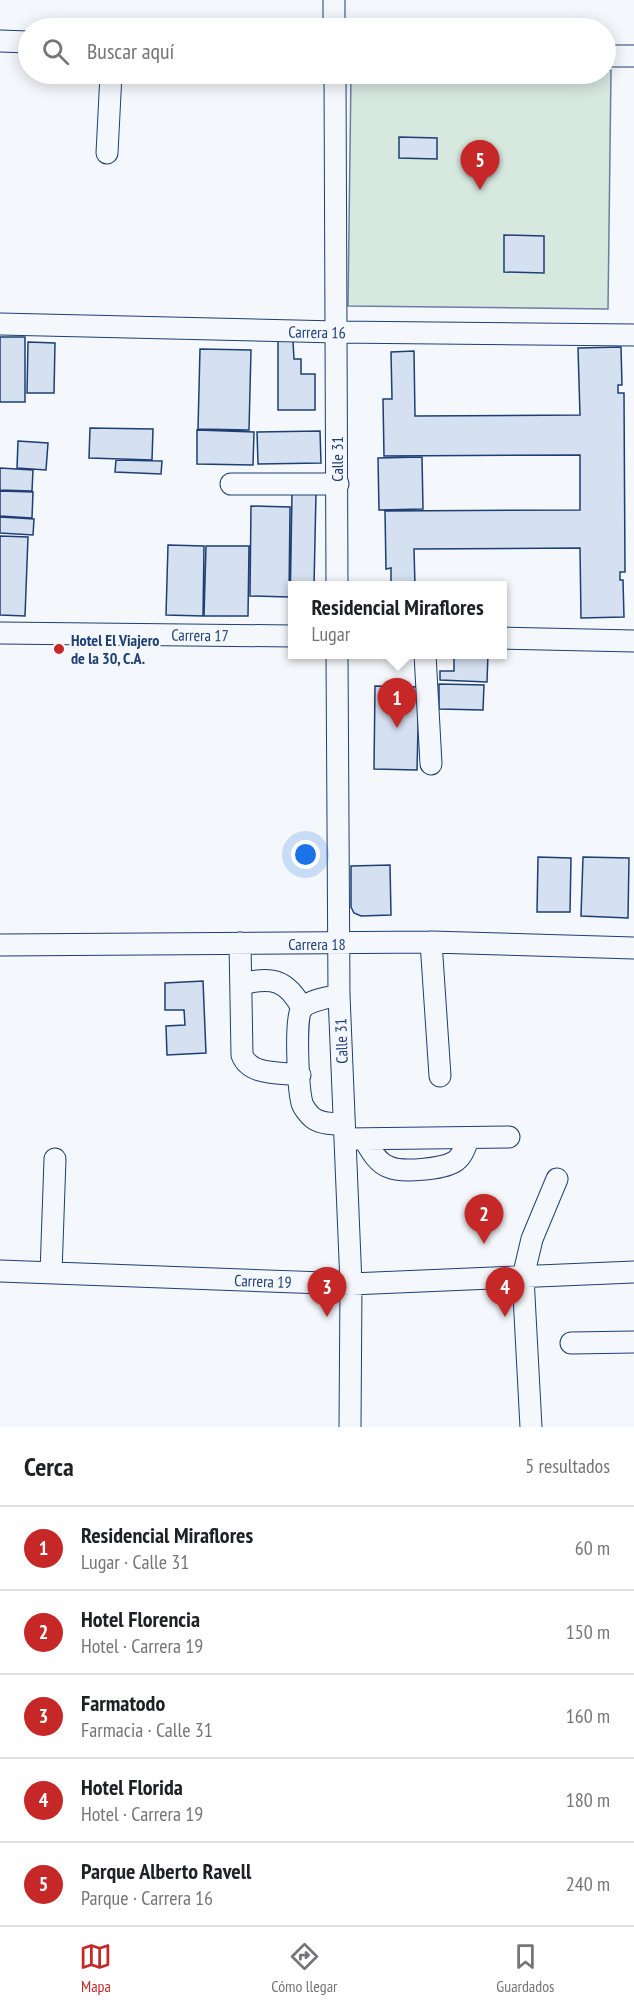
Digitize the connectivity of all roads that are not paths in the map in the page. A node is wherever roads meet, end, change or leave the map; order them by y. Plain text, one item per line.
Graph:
1 (334, 0) edge
2 (334, 18) edge
3 (0, 41) edge
4 (18, 42) edge
5 (616, 56) edge
6 (634, 56) edge
7 (110, 84) edge
8 (335, 84) edge
9 (107, 153) dead end
10 (0, 324) edge
11 (337, 332) junction
12 (634, 335) edge
13 (231, 484) dead end
14 (338, 484) junction
15 (337, 581) edge
16 (0, 633) edge
17 (288, 636) edge
18 (507, 638) edge
19 (634, 641) edge
20 (337, 659) edge
21 (425, 659) edge
22 (431, 764) dead end
23 (431, 942) junction
24 (240, 944) junction
25 (340, 944) junction
26 (0, 945) edge
27 (634, 948) edge
28 (242, 984) junction
29 (339, 995) junction
30 (302, 1008) junction
31 (300, 1075) junction
32 (441, 1076) dead end
33 (351, 1134) junction
34 (509, 1137) dead end
35 (469, 1138) junction
36 (55, 1159) dead end
37 (556, 1179) dead end
38 (0, 1271) edge
39 (634, 1272) edge
40 (51, 1273) junction
41 (523, 1277) junction
42 (351, 1284) junction
43 (634, 1342) edge
44 (571, 1343) dead end
45 (350, 1427) edge
46 (531, 1427) edge

1 - 2 street
3 - 4 street
5 - 6 street
7 - 9 street
8 - 11 street, Calle 31
10 - 11 street, Carrera 16
11 - 12 street, Carrera 16
11 - 14 street, Calle 31
13 - 14 street
14 - 15 street, Calle 31
16 - 17 street, Carrera 17
18 - 19 street
20 - 25 street, Calle 31
21 - 22 street
23 - 25 street, Carrera 18
23 - 27 street, Carrera 18
23 - 32 street
24 - 25 street, Carrera 18
24 - 26 street, Carrera 18
24 - 28 street
25 - 29 street, Calle 31
28 - 30 street
28 - 31 street
29 - 30 street
29 - 33 street, Calle 31
30 - 31 street
31 - 33 street
33 - 35 street
33 - 35 street
33 - 42 street, Calle 31
34 - 35 street
36 - 40 street
37 - 41 street
38 - 40 street, Carrera 19
39 - 41 street, Carrera 19
40 - 42 street, Carrera 19
41 - 42 street, Carrera 19
41 - 46 street
42 - 45 street, Calle 31
43 - 44 street

